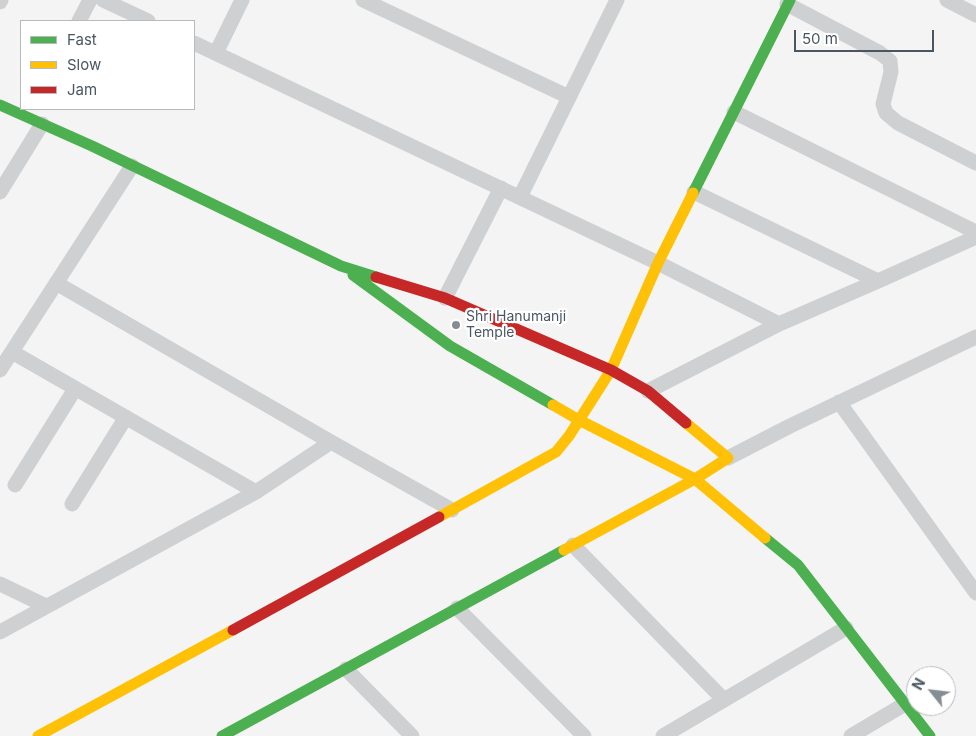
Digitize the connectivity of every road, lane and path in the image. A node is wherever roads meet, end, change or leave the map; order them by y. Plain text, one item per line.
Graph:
1 (90, 0) edge
2 (103, 0) edge
3 (242, 0) edge
4 (363, 0) edge
5 (617, 0) edge
6 (947, 0) edge
7 (788, 2) edge
8 (976, 15) edge
9 (80, 20) edge
10 (146, 20) edge
11 (195, 42) edge
12 (216, 53) junction
13 (569, 97) junction
14 (0, 105) edge
15 (734, 112) junction
16 (36, 117) edge
17 (976, 163) edge
18 (132, 166) junction
19 (501, 188) junction
20 (0, 192) edge
21 (694, 192) junction
22 (520, 197) junction
23 (976, 232) edge
24 (976, 236) edge
25 (658, 263) junction
26 (341, 266) junction
27 (878, 281) junction
28 (56, 284) junction
29 (445, 298) junction
30 (779, 324) junction
31 (974, 343) edge
32 (12, 352) junction
33 (0, 370) edge
34 (611, 370) junction
35 (76, 389) junction
36 (648, 391) junction
37 (839, 402) junction
38 (126, 418) junction
39 (580, 420) junction
40 (331, 442) junction
41 (728, 458) junction
42 (696, 479) junction
43 (15, 485) dead end
44 (256, 492) junction
45 (72, 504) dead end
46 (452, 510) junction
47 (573, 545) junction
48 (0, 584) edge
49 (976, 594) edge
50 (46, 606) junction
51 (458, 608) junction
52 (846, 628) junction
53 (0, 632) edge
54 (346, 669) junction
55 (724, 700) junction
56 (905, 704) junction
57 (229, 735) edge
58 (38, 736) edge
59 (412, 736) edge
60 (584, 736) edge
61 (663, 736) edge
62 (851, 736) edge
63 (930, 736) edge

1 - 9 street
2 - 10 street
3 - 12 street
4 - 13 street
5 - 13 street
6 - 8 street
7 - 15 street
7 - 17 street
11 - 12 street
12 - 19 street
13 - 22 street
14 - 16 street
15 - 21 street
15 - 23 street
16 - 18 street
16 - 20 street
18 - 26 street
18 - 28 street
19 - 22 street
19 - 29 street
21 - 25 street
21 - 27 street
22 - 25 street
24 - 27 street
25 - 30 street
25 - 34 street
26 - 29 street
26 - 39 street
27 - 30 street
28 - 32 street
28 - 40 street
29 - 34 street
30 - 36 street
31 - 37 street
32 - 33 street
32 - 35 street
34 - 36 street
34 - 39 street
35 - 38 street
35 - 43 street
36 - 41 street
37 - 41 street
37 - 49 street
38 - 44 street
38 - 45 street
39 - 42 street
39 - 46 street
40 - 44 street
40 - 46 street
41 - 42 street
42 - 47 street
42 - 52 street
44 - 50 street
46 - 58 street
47 - 51 street
47 - 55 street
48 - 50 street
50 - 53 street
51 - 54 street
51 - 60 street
52 - 55 street
52 - 56 street
54 - 57 street
54 - 59 street
55 - 61 street
56 - 62 street
56 - 63 street

